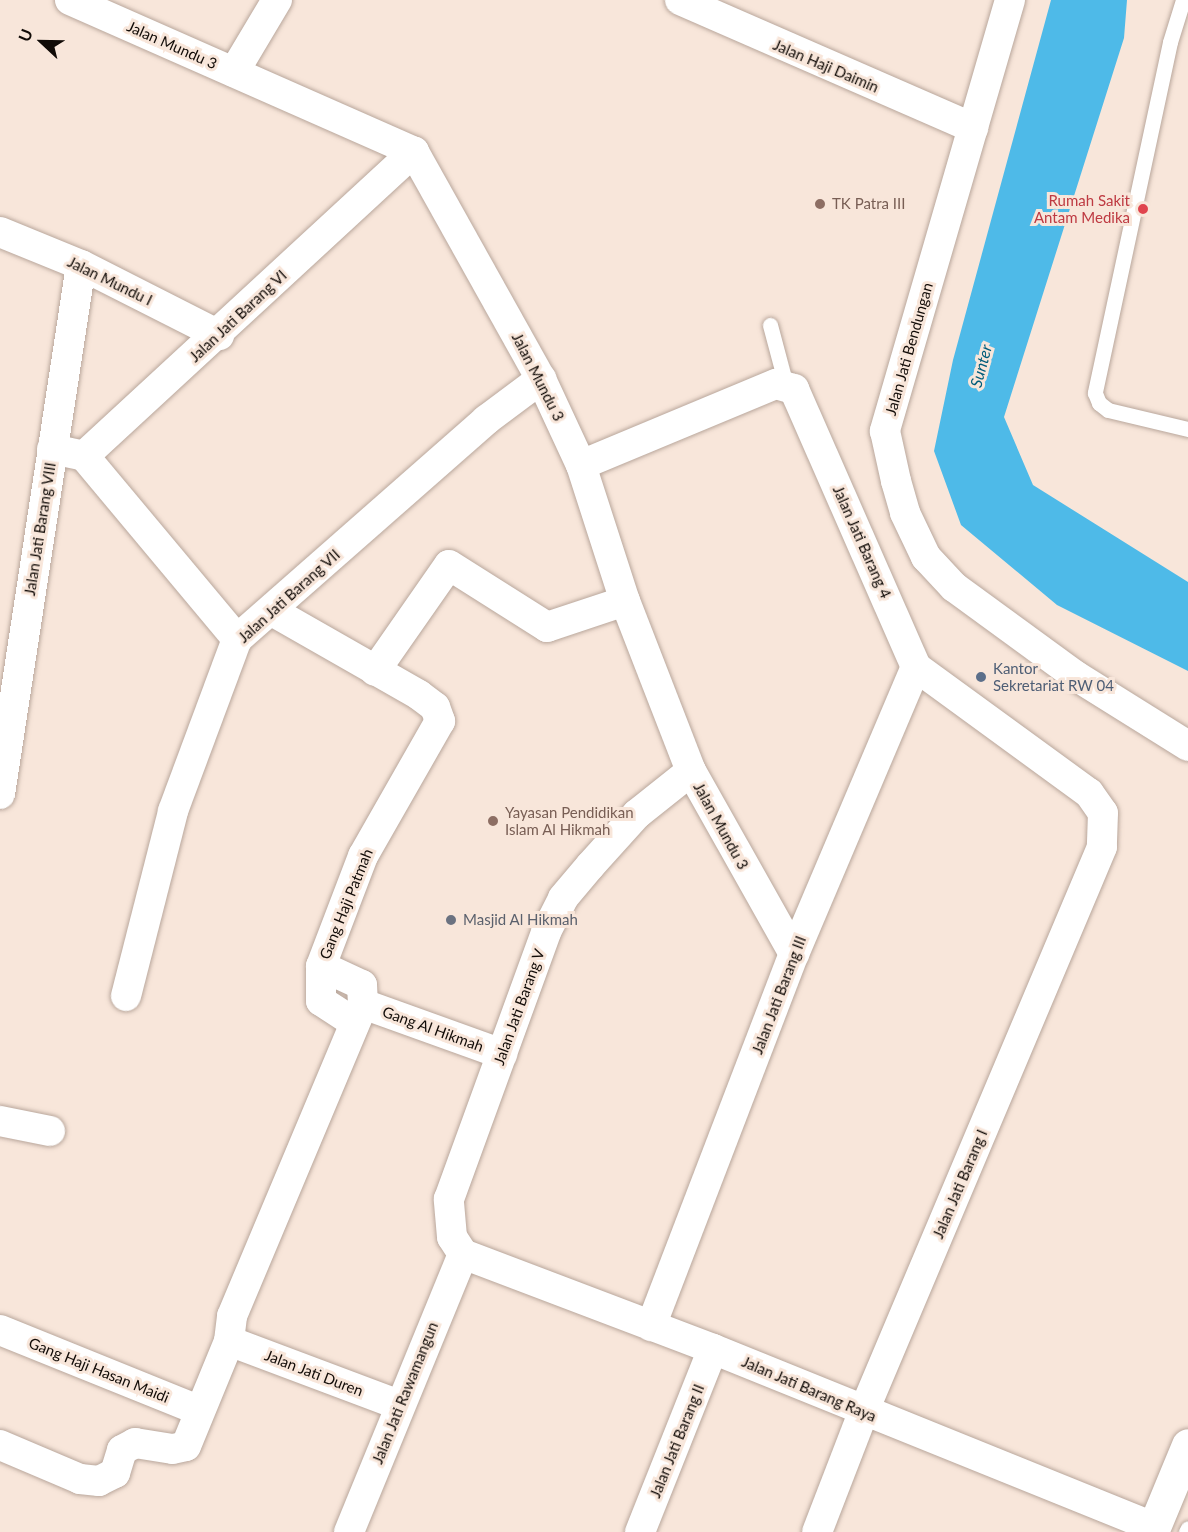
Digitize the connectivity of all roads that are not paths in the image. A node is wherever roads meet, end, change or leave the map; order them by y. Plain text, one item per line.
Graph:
1 (70, 0) edge
2 (277, 0) edge
3 (680, 0) edge
4 (1010, 0) edge
5 (1183, 0) edge
6 (712, 8) edge
7 (234, 72) junction
8 (973, 128) junction
9 (414, 152) junction
10 (0, 232) edge
11 (81, 265) junction
12 (770, 325) dead end
13 (219, 335) junction
14 (541, 379) junction
15 (786, 385) junction
16 (1188, 429) edge
17 (52, 449) junction
18 (84, 456) junction
19 (581, 465) junction
20 (625, 601) junction
21 (272, 611) junction
22 (237, 639) junction
23 (916, 667) junction
24 (375, 671) junction
25 (1188, 746) edge
26 (691, 771) junction
27 (0, 794) edge
28 (794, 954) junction
29 (126, 996) dead end
30 (358, 1013) junction
31 (502, 1054) junction
32 (0, 1121) edge
33 (50, 1131) dead end
34 (463, 1254) junction
35 (651, 1326) junction
36 (0, 1330) edge
37 (229, 1341) junction
38 (713, 1349) junction
39 (399, 1405) junction
40 (198, 1410) junction
41 (863, 1413) junction
42 (0, 1445) edge
43 (1188, 1445) edge
44 (1153, 1530) edge
45 (349, 1532) edge
46 (640, 1532) edge
47 (817, 1532) edge

1 - 7 street, Jalan Mundu 3
2 - 7 street
3 - 6 street, Jalan Haji Daimin
4 - 8 street, Jalan Jati Bendungan
5 - 16 lane
6 - 8 street, Jalan Haji Daimin
7 - 9 street, Jalan Mundu 3
8 - 25 street, Jalan Jati Bendungan
9 - 13 street, Jalan Jati Barang VI
9 - 14 street, Jalan Mundu 3
10 - 11 street, Jalan Mundu I
11 - 13 street, Jalan Mundu I
11 - 17 street, Jalan Jati Barang VIII
12 - 15 lane
13 - 18 street, Jalan Jati Barang VI
14 - 19 street, Jalan Mundu 3
14 - 21 street, Jalan Jati Barang VII
15 - 19 street
15 - 23 street, Jalan Jati Barang 4
17 - 18 street
17 - 27 street, Jalan Jati Barang VIII
18 - 22 street
19 - 20 street, Jalan Mundu 3
20 - 24 street
20 - 26 street, Jalan Mundu 3
21 - 22 street, Jalan Jati Barang VII
21 - 24 street, Gang Haji Patmah
22 - 29 street, Jalan Jati Barang VII
23 - 28 street, Jalan Jati Barang III
23 - 41 street, Jalan Jati Barang I
24 - 30 street, Gang Haji Patmah
26 - 28 street, Jalan Mundu 3
26 - 31 street, Jalan Jati Barang V
28 - 35 street, Jalan Jati Barang III
30 - 31 street, Gang Al Hikmah
30 - 37 street
31 - 34 street, Jalan Jati Barang V
32 - 33 street
34 - 35 street, Jalan Jati Barang Raya
34 - 39 street, Jalan Jati Rawamangun
35 - 38 street, Jalan Jati Barang Raya
36 - 40 street, Gang Haji Hasan Maidi
37 - 39 street, Jalan Jati Duren
37 - 40 street
38 - 41 street, Jalan Jati Barang Raya
38 - 46 street, Jalan Jati Barang II
39 - 45 street, Jalan Jati Rawamangun
40 - 42 street
41 - 44 street, Jalan Jati Barang Raya
41 - 47 street, Jalan Jati Barang I
43 - 44 main road

